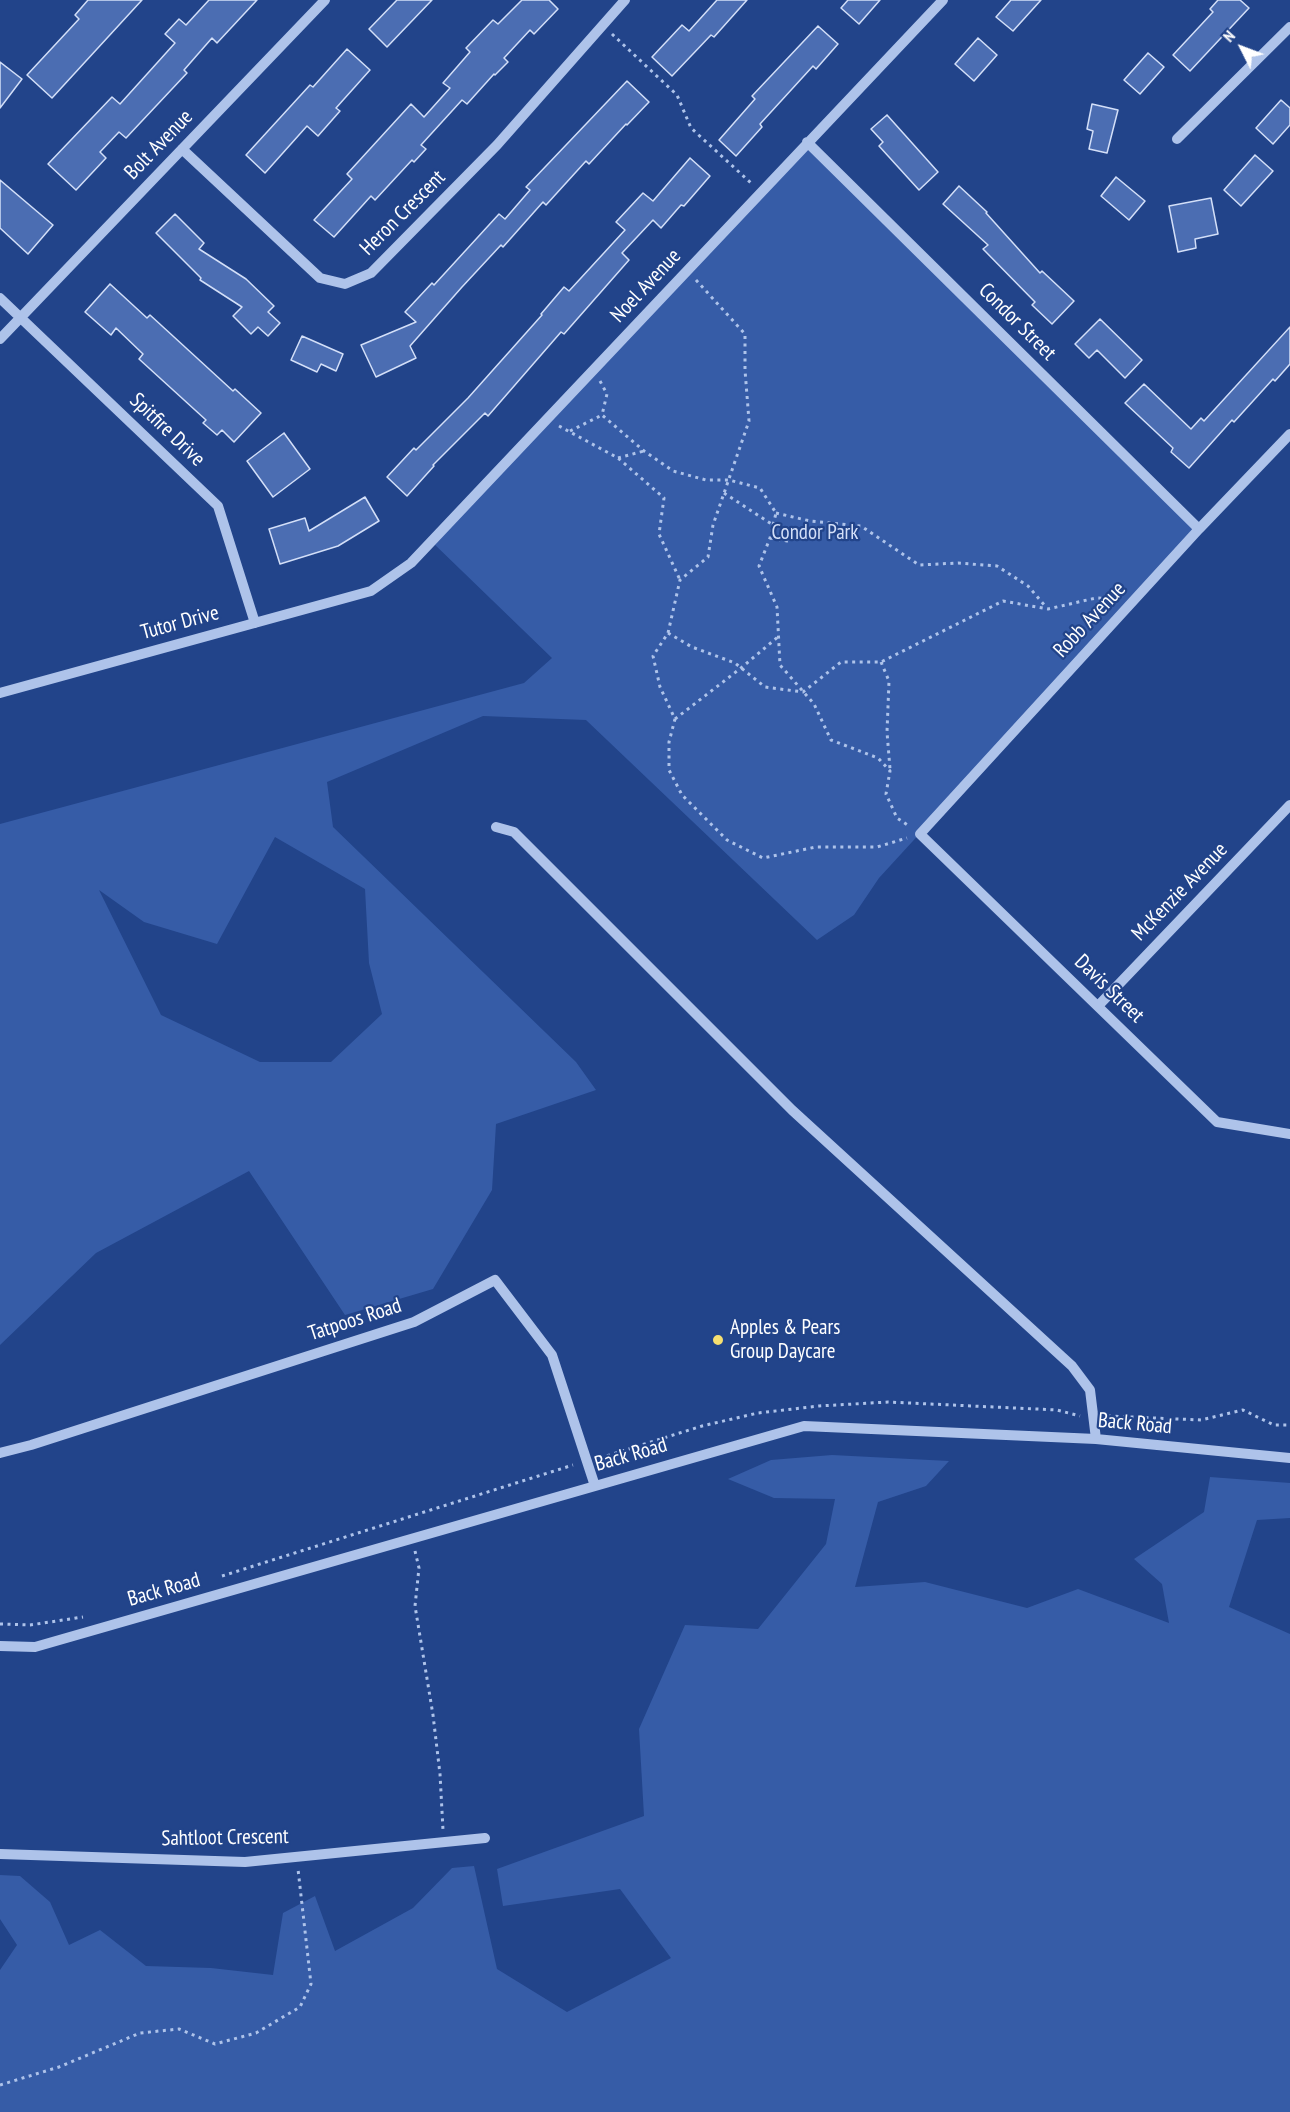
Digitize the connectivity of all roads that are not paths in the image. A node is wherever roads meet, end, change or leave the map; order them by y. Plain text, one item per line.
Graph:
1 (325, 0) edge
2 (625, 0) edge
3 (943, 0) edge
4 (1290, 27) edge
5 (1177, 139) dead end
6 (807, 142) junction
7 (182, 149) junction
8 (0, 298) edge
9 (21, 318) junction
10 (0, 339) edge
11 (1290, 435) edge
12 (1199, 529) junction
13 (371, 591) joint
14 (255, 623) junction
15 (0, 693) edge
16 (1290, 805) edge
17 (496, 827) dead end
18 (920, 834) joint
19 (1098, 1006) junction
20 (1290, 1134) edge
21 (1096, 1439) junction
22 (0, 1453) edge
23 (1290, 1458) edge
24 (595, 1486) junction
25 (0, 1646) edge
26 (485, 1838) dead end
27 (0, 1854) edge

1 - 7 street, Bolt Avenue
2 - 7 street, Heron Crescent
3 - 6 street, Noel Avenue
4 - 5 street
6 - 12 street, Condor Street
6 - 13 street, Noel Avenue
7 - 9 street, Bolt Avenue
8 - 9 street, Spitfire Drive
9 - 10 street, Bolt Avenue
9 - 14 street, Spitfire Drive
11 - 12 street, Robb Avenue
12 - 18 street, Robb Avenue
13 - 14 street, Tutor Drive
14 - 15 street, Tutor Drive
16 - 19 street, McKenzie Avenue
17 - 21 street
18 - 19 street, Davis Street
19 - 20 street, Davis Street
21 - 23 street, Back Road
21 - 24 street, Back Road
22 - 24 street, Tatpoos Road
24 - 25 street, Back Road
26 - 27 street, Sahtloot Crescent

